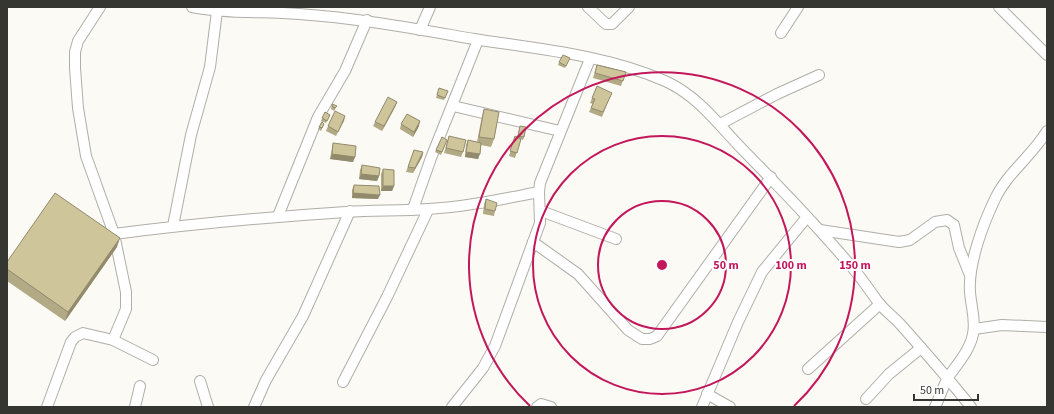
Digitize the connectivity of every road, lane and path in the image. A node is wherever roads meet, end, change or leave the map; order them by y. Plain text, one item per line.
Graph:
1 (100, 7) edge
2 (192, 7) edge
3 (430, 7) edge
4 (588, 7) edge
5 (629, 7) edge
6 (798, 7) edge
7 (999, 7) edge
8 (217, 11) junction
9 (367, 20) junction
10 (420, 30) junction
11 (781, 33) dead end
12 (478, 40) junction
13 (1047, 55) edge
14 (590, 59) junction
15 (819, 75) dead end
16 (453, 106) junction
17 (720, 124) junction
18 (560, 131) junction
19 (1047, 132) edge
20 (771, 177) junction
21 (539, 192) junction
22 (413, 209) junction
23 (428, 210) junction
24 (350, 211) junction
25 (541, 211) junction
26 (278, 216) junction
27 (807, 217) junction
28 (173, 226) junction
29 (820, 230) junction
30 (114, 234) junction
31 (616, 240) dead end
32 (532, 242) junction
33 (970, 275) junction
34 (880, 304) junction
35 (1047, 327) edge
36 (974, 329) junction
37 (113, 340) junction
38 (920, 348) junction
39 (153, 360) dead end
40 (808, 369) dead end
41 (948, 378) junction
42 (200, 381) dead end
43 (344, 382) dead end
44 (140, 386) dead end
45 (707, 394) junction
46 (866, 399) dead end
47 (47, 407) edge
48 (135, 407) edge
49 (208, 407) edge
50 (254, 407) edge
51 (452, 407) edge
52 (537, 407) edge
53 (551, 407) edge
54 (702, 407) edge
55 (730, 407) edge
56 (935, 407) edge
57 (971, 407) edge

1 - 30 street
2 - 8 street
3 - 10 street
4 - 5 street
6 - 11 street
7 - 13 street
8 - 9 street
8 - 28 street
9 - 10 street
9 - 26 street
10 - 12 street
12 - 14 street
12 - 16 street
14 - 17 street
14 - 18 street
15 - 17 street
16 - 18 street
16 - 22 street
17 - 20 street
18 - 21 street
19 - 33 street
20 - 27 street
20 - 32 street
21 - 23 street
21 - 25 street
22 - 23 street
22 - 24 street
23 - 43 street
24 - 26 street
24 - 50 street
25 - 31 street
25 - 32 street
26 - 28 street
27 - 29 street
27 - 45 street
28 - 30 street
29 - 33 street
29 - 34 street
30 - 37 street
32 - 51 street
33 - 36 street
34 - 38 street
34 - 40 street
35 - 36 street
36 - 41 street
37 - 39 street
37 - 47 street
38 - 41 street
38 - 46 street
41 - 56 street
41 - 57 street
42 - 49 street
44 - 48 street
45 - 54 street
45 - 55 street
52 - 53 street

